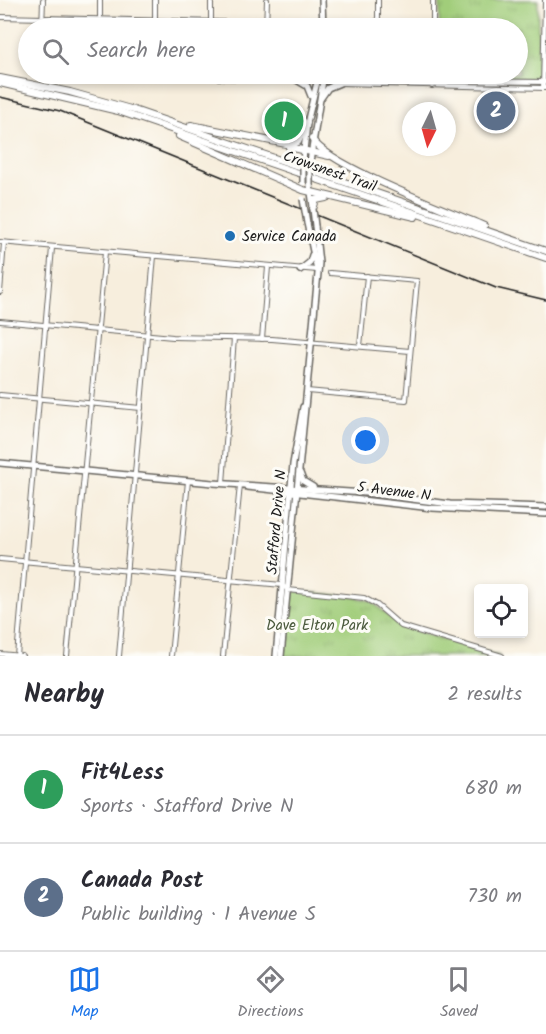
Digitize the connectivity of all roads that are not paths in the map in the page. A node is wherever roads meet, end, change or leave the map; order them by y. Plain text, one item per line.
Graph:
1 (43, 0) edge
2 (100, 0) edge
3 (155, 0) edge
4 (211, 0) edge
5 (267, 0) edge
6 (322, 0) edge
7 (378, 0) edge
8 (434, 0) edge
9 (545, 0) edge
10 (0, 17) edge
11 (43, 18) joint
12 (100, 18) edge
13 (155, 18) edge
14 (211, 18) edge
15 (266, 18) edge
16 (323, 18) edge
17 (378, 18) edge
18 (433, 18) edge
19 (545, 30) edge
20 (0, 78) edge
21 (18, 82) edge
22 (528, 82) edge
23 (545, 82) edge
24 (0, 84) edge
25 (30, 84) edge
26 (302, 84) edge
27 (319, 84) edge
28 (338, 84) edge
29 (404, 84) edge
30 (432, 86) joint
31 (544, 88) edge
32 (315, 102) junction
33 (134, 110) junction
34 (145, 120) junction
35 (307, 123) junction
36 (312, 139) junction
37 (274, 143) junction
38 (307, 152) junction
39 (337, 159) junction
40 (303, 186) junction
41 (312, 193) junction
42 (329, 198) junction
43 (314, 205) junction
44 (501, 242) junction
45 (2, 243) edge
46 (52, 248) junction
47 (544, 250) edge
48 (105, 252) junction
49 (313, 254) junction
50 (154, 256) junction
51 (546, 258) edge
52 (268, 267) junction
53 (300, 270) junction
54 (317, 270) junction
55 (330, 273) dead end
56 (367, 276) junction
57 (0, 292) edge
58 (0, 321) edge
59 (46, 325) junction
60 (96, 330) junction
61 (148, 335) junction
62 (234, 338) junction
63 (262, 339) junction
64 (311, 342) junction
65 (360, 346) junction
66 (410, 351) junction
67 (307, 391) junction
68 (0, 395) edge
69 (40, 399) junction
70 (91, 403) junction
71 (141, 408) junction
72 (0, 463) edge
73 (34, 466) junction
74 (296, 470) junction
75 (85, 471) junction
76 (136, 476) junction
77 (188, 480) junction
78 (223, 483) junction
79 (240, 484) junction
80 (278, 485) junction
81 (294, 490) junction
82 (316, 492) junction
83 (295, 507) junction
84 (546, 507) edge
85 (546, 516) edge
86 (0, 559) edge
87 (25, 562) junction
88 (75, 566) junction
89 (126, 571) junction
90 (178, 576) junction
91 (230, 580) junction
92 (282, 585) junction
93 (288, 590) junction
94 (0, 654) edge
95 (17, 656) edge
96 (22, 656) edge
97 (67, 656) edge
98 (119, 656) edge
99 (171, 656) edge
100 (223, 656) edge
101 (276, 656) edge
102 (282, 656) edge
103 (502, 656) edge

1 - 11 street
2 - 12 street
3 - 13 street
4 - 14 street
5 - 15 street
6 - 16 main road
7 - 17 street
8 - 18 street
9 - 19 street
10 - 11 street
19 - 23 street
20 - 21 highway, Crowsnest Trail
22 - 23 street
23 - 31 street
24 - 34 highway, Crowsnest Trail
25 - 33 highway, Crowsnest Trail
26 - 32 main road
27 - 32 main road, Stafford Drive N
28 - 32 main road
29 - 30 street
30 - 31 street
32 - 35 main road, Stafford Drive N
32 - 36 main road, Stafford Drive N
33 - 37 highway
33 - 47 highway, Crowsnest Trail
34 - 40 highway
34 - 44 highway, Crowsnest Trail
35 - 37 highway
35 - 38 main road, Stafford Drive N
36 - 38 main road, Stafford Drive N
36 - 39 highway
37 - 38 highway
38 - 39 highway
38 - 40 main road, Stafford Drive N, bridge
38 - 41 main road, Stafford Drive N, bridge
39 - 47 highway
40 - 41 highway
40 - 49 main road, Stafford Drive N, bridge
41 - 42 highway
41 - 43 main road, Stafford Drive N
42 - 43 highway
42 - 44 highway
43 - 54 main road, Stafford Drive N, bridge
44 - 51 highway, Crowsnest Trail
45 - 46 street
45 - 57 street
46 - 48 street
46 - 59 street
48 - 50 street
48 - 60 street
49 - 53 main road
49 - 54 main road, Stafford Drive N
50 - 52 street
50 - 61 street
52 - 53 street
52 - 63 street
53 - 54 street
54 - 64 main road, Stafford Drive N
55 - 56 street
56 - 65 street
56 - 66 street
58 - 59 street
59 - 60 street
59 - 69 street
60 - 61 street
60 - 70 street
61 - 62 street
61 - 71 street
62 - 63 street
62 - 78 street
63 - 64 street
64 - 65 street
64 - 67 main road, Stafford Drive N
65 - 66 street
66 - 67 street
67 - 74 main road, Stafford Drive N
68 - 69 street
69 - 70 street
69 - 73 street
70 - 71 street
70 - 75 street
71 - 76 street
72 - 73 main road, 5 Avenue N
73 - 75 main road, 5 Avenue N
73 - 87 street
74 - 80 main road
74 - 81 main road, Stafford Drive N
74 - 82 main road
75 - 76 main road, 5 Avenue N
75 - 88 street
76 - 77 main road, 5 Avenue N
76 - 89 street
77 - 78 main road, 5 Avenue N
77 - 90 street
78 - 79 main road, 5 Avenue N
79 - 80 main road, 5 Avenue N
79 - 81 main road, 5 Avenue N
79 - 91 street
80 - 81 main road, 5 Avenue N
81 - 82 main road, 5 Avenue N
81 - 83 main road, Stafford Drive N
81 - 92 main road, Stafford Drive N
82 - 83 main road
82 - 84 main road, 5 Avenue N
82 - 85 main road, 5 Avenue N
83 - 93 main road, Stafford Drive N
86 - 87 street
87 - 88 street
87 - 95 street
88 - 89 street
88 - 97 street
89 - 90 street
89 - 98 street
90 - 91 street
90 - 99 street
91 - 92 street
91 - 100 street
92 - 93 street
92 - 101 main road, Stafford Drive N
93 - 102 main road, Stafford Drive N
93 - 103 street
94 - 95 street
95 - 96 street

